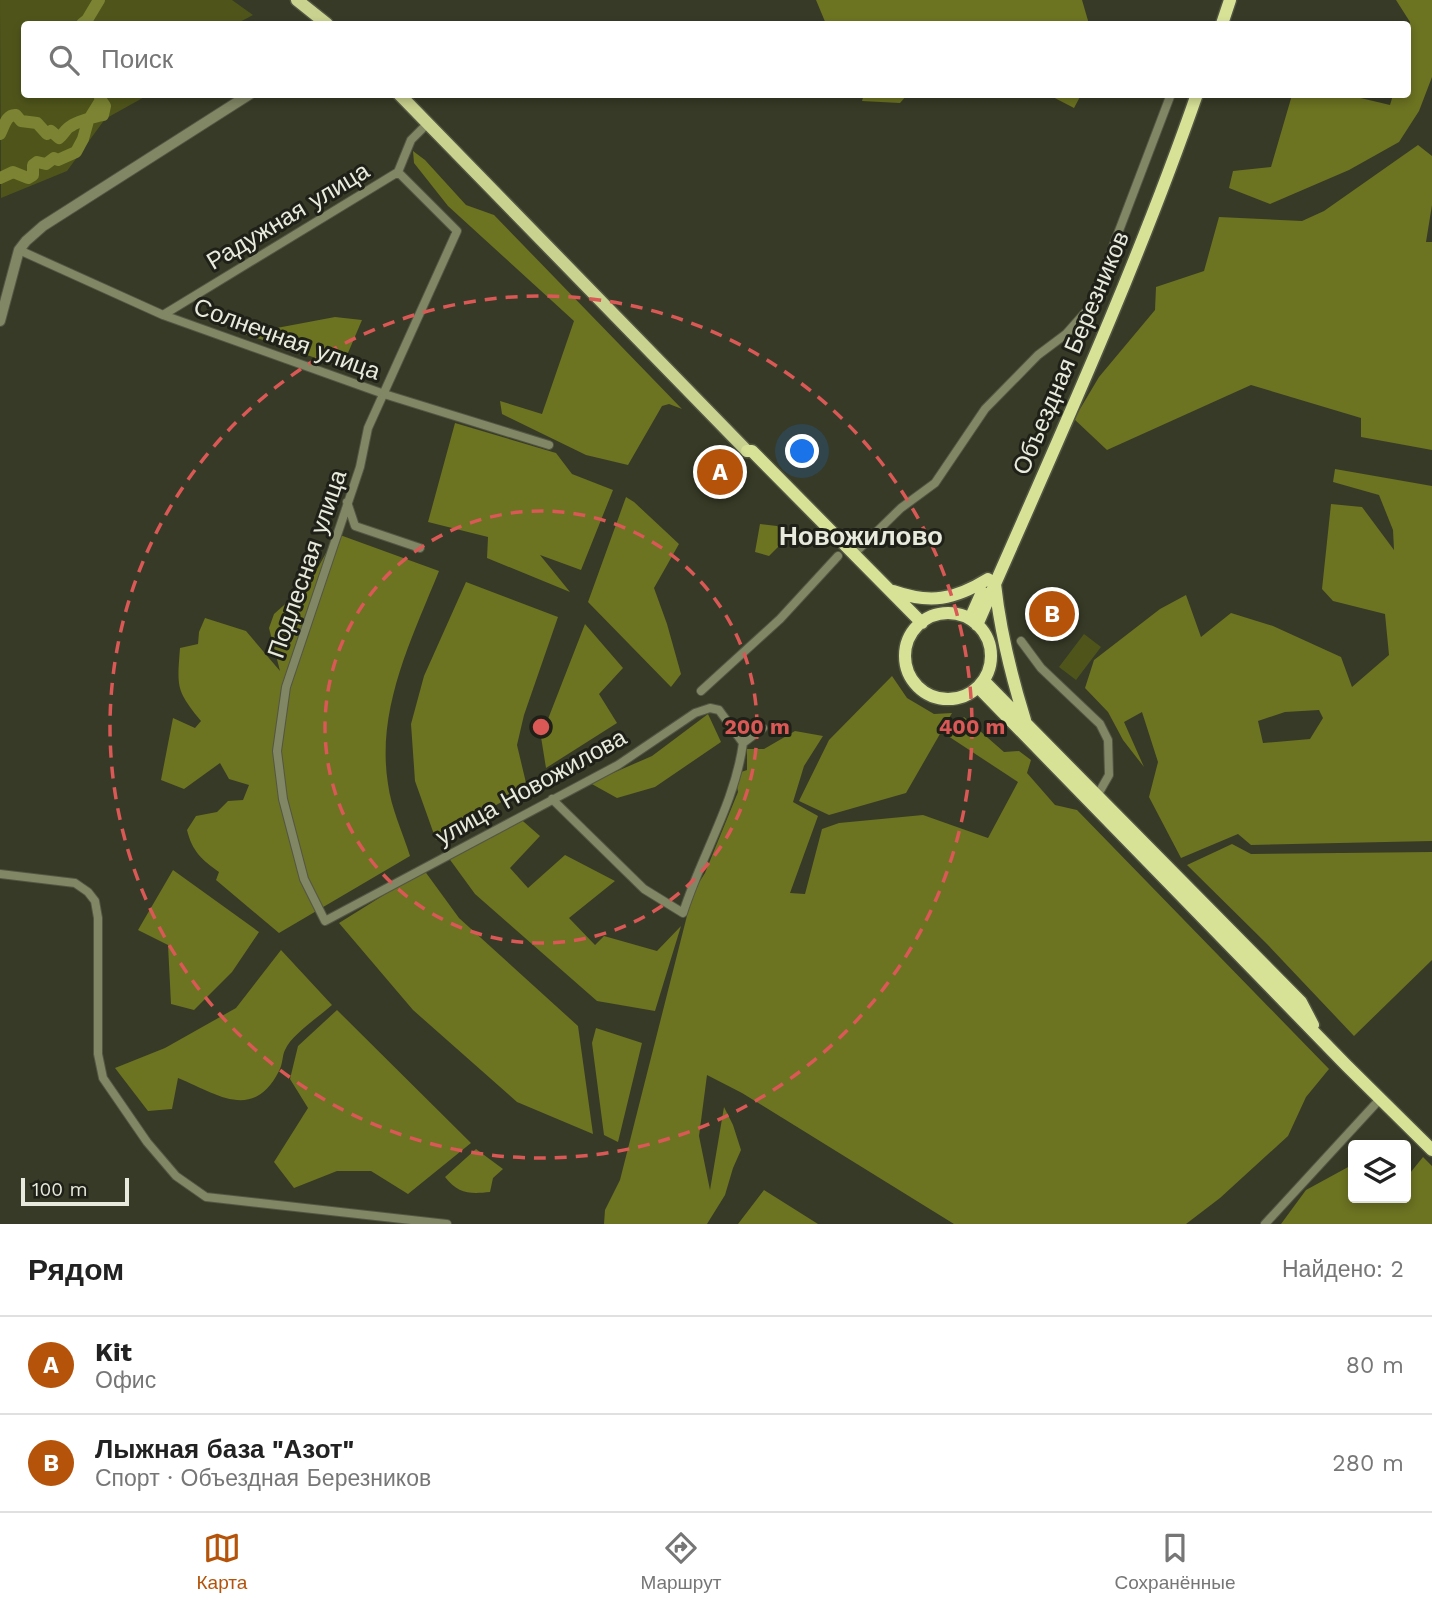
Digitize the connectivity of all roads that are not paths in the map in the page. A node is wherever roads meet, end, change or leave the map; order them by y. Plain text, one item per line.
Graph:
1 (297, 0) edge
2 (1224, 0) edge
3 (1230, 0) edge
4 (323, 21) edge
5 (1217, 21) edge
6 (1223, 21) edge
7 (244, 98) edge
8 (403, 98) edge
9 (1169, 98) edge
10 (1189, 98) edge
11 (1196, 98) edge
12 (428, 123) junction
13 (398, 172) junction
14 (19, 250) junction
15 (163, 315) junction
16 (0, 321) edge
17 (384, 394) junction
18 (549, 445) dead end
19 (747, 451) junction
20 (347, 502) junction
21 (420, 548) dead end
22 (857, 551) dead end
23 (838, 556) dead end
24 (991, 581) junction
25 (889, 589) junction
26 (973, 622) junction
27 (920, 625) junction
28 (1021, 641) dead end
29 (981, 684) junction
30 (701, 691) dead end
31 (1026, 723) junction
32 (763, 728) dead end
33 (743, 743) junction
34 (1097, 796) junction
35 (552, 799) junction
36 (0, 874) edge
37 (325, 922) joint
38 (1319, 1038) junction
39 (1380, 1099) junction
40 (1432, 1150) edge
41 (447, 1224) edge
42 (1265, 1224) edge

1 - 4 main road
2 - 5 highway
3 - 6 highway
7 - 14 street
8 - 12 main road
9 - 22 street
10 - 24 highway, Объездная Березников
11 - 24 highway, Объездная Березников
12 - 13 street
12 - 19 main road
13 - 15 street, Радужная улица
13 - 17 street, Подлесная улица
14 - 15 street, Солнечная улица
14 - 16 street
15 - 17 street, Солнечная улица
17 - 18 street, Солнечная улица
17 - 20 street, Подлесная улица
19 - 25 highway
19 - 27 highway
20 - 21 street
20 - 37 street, Подлесная улица
23 - 30 street
24 - 25 highway
24 - 26 highway, Объездная Березников
24 - 31 highway
25 - 27 highway
26 - 27 highway
26 - 29 highway
27 - 29 highway
28 - 34 street
29 - 31 highway
29 - 38 highway
31 - 34 highway
32 - 33 street
33 - 35 street, улица Новожилова
33 - 35 street
34 - 38 highway
35 - 37 street, улица Новожилова
36 - 41 street
38 - 39 highway
39 - 40 highway
39 - 42 street

